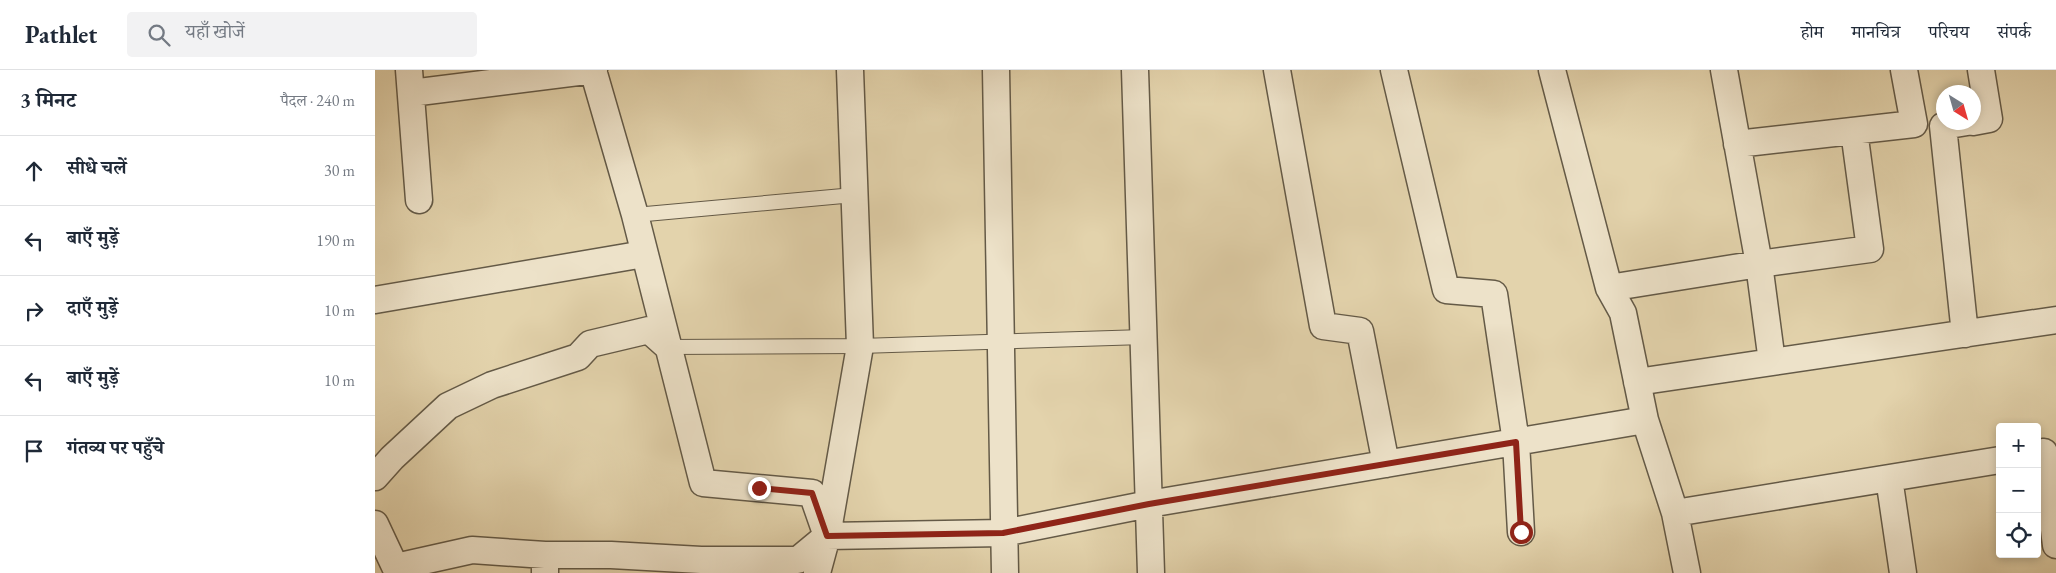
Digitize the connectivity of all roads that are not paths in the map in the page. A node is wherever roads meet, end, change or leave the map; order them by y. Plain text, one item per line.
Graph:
1 (593, 70) edge
2 (850, 70) edge
3 (996, 70) edge
4 (1135, 70) edge
5 (1277, 70) edge
6 (1394, 70) edge
7 (1552, 70) edge
8 (1724, 70) edge
9 (1904, 70) edge
10 (1981, 70) edge
11 (410, 81) edge
12 (1981, 121) edge
13 (1914, 124) junction
14 (1936, 124) edge
15 (1955, 130) edge
16 (1854, 131) junction
17 (1737, 144) junction
18 (854, 196) junction
19 (419, 200) dead end
20 (635, 215) junction
21 (645, 254) junction
22 (1759, 264) junction
23 (1609, 288) junction
24 (375, 300) edge
25 (2056, 320) edge
26 (1965, 334) junction
27 (1144, 337) junction
28 (1001, 342) junction
29 (860, 346) junction
30 (668, 347) junction
31 (1772, 362) junction
32 (1637, 382) junction
33 (1645, 420) junction
34 (1516, 442) junction
35 (2046, 452) edge
36 (1996, 461) edge
37 (1386, 464) junction
38 (375, 477) edge
39 (1889, 478) junction
40 (1149, 504) junction
41 (1675, 513) junction
42 (375, 524) edge
43 (1521, 532) dead end
44 (1003, 533) junction
45 (827, 536) junction
46 (2056, 545) edge
47 (545, 564) edge
48 (674, 566) edge
49 (397, 570) edge
50 (817, 573) edge
51 (1005, 573) edge
52 (1151, 573) edge
53 (1687, 573) edge
54 (1903, 573) edge

1 - 11 street
1 - 20 street
2 - 18 street
3 - 28 street
4 - 27 street
5 - 37 street
6 - 34 street
7 - 23 street
8 - 17 street
9 - 13 street
10 - 12 street
11 - 19 street
13 - 14 street
13 - 16 street
15 - 26 street
16 - 17 street
16 - 22 street
17 - 22 street
18 - 20 lane
18 - 29 street
20 - 21 street
21 - 24 street
21 - 30 street
22 - 23 street
22 - 31 street
23 - 32 street
25 - 26 street
26 - 31 street
27 - 28 lane
27 - 40 street
28 - 29 lane
28 - 44 street
29 - 30 lane
29 - 45 street
30 - 38 street
30 - 45 street
31 - 32 street
32 - 33 street
33 - 34 street
33 - 41 street
34 - 37 street
34 - 43 street
35 - 46 street
36 - 39 street
37 - 40 street
39 - 41 street
39 - 54 street
40 - 44 street
40 - 52 street
41 - 53 street
42 - 49 street
44 - 45 street
44 - 51 street
45 - 48 street
45 - 50 street
47 - 48 street
47 - 49 street

